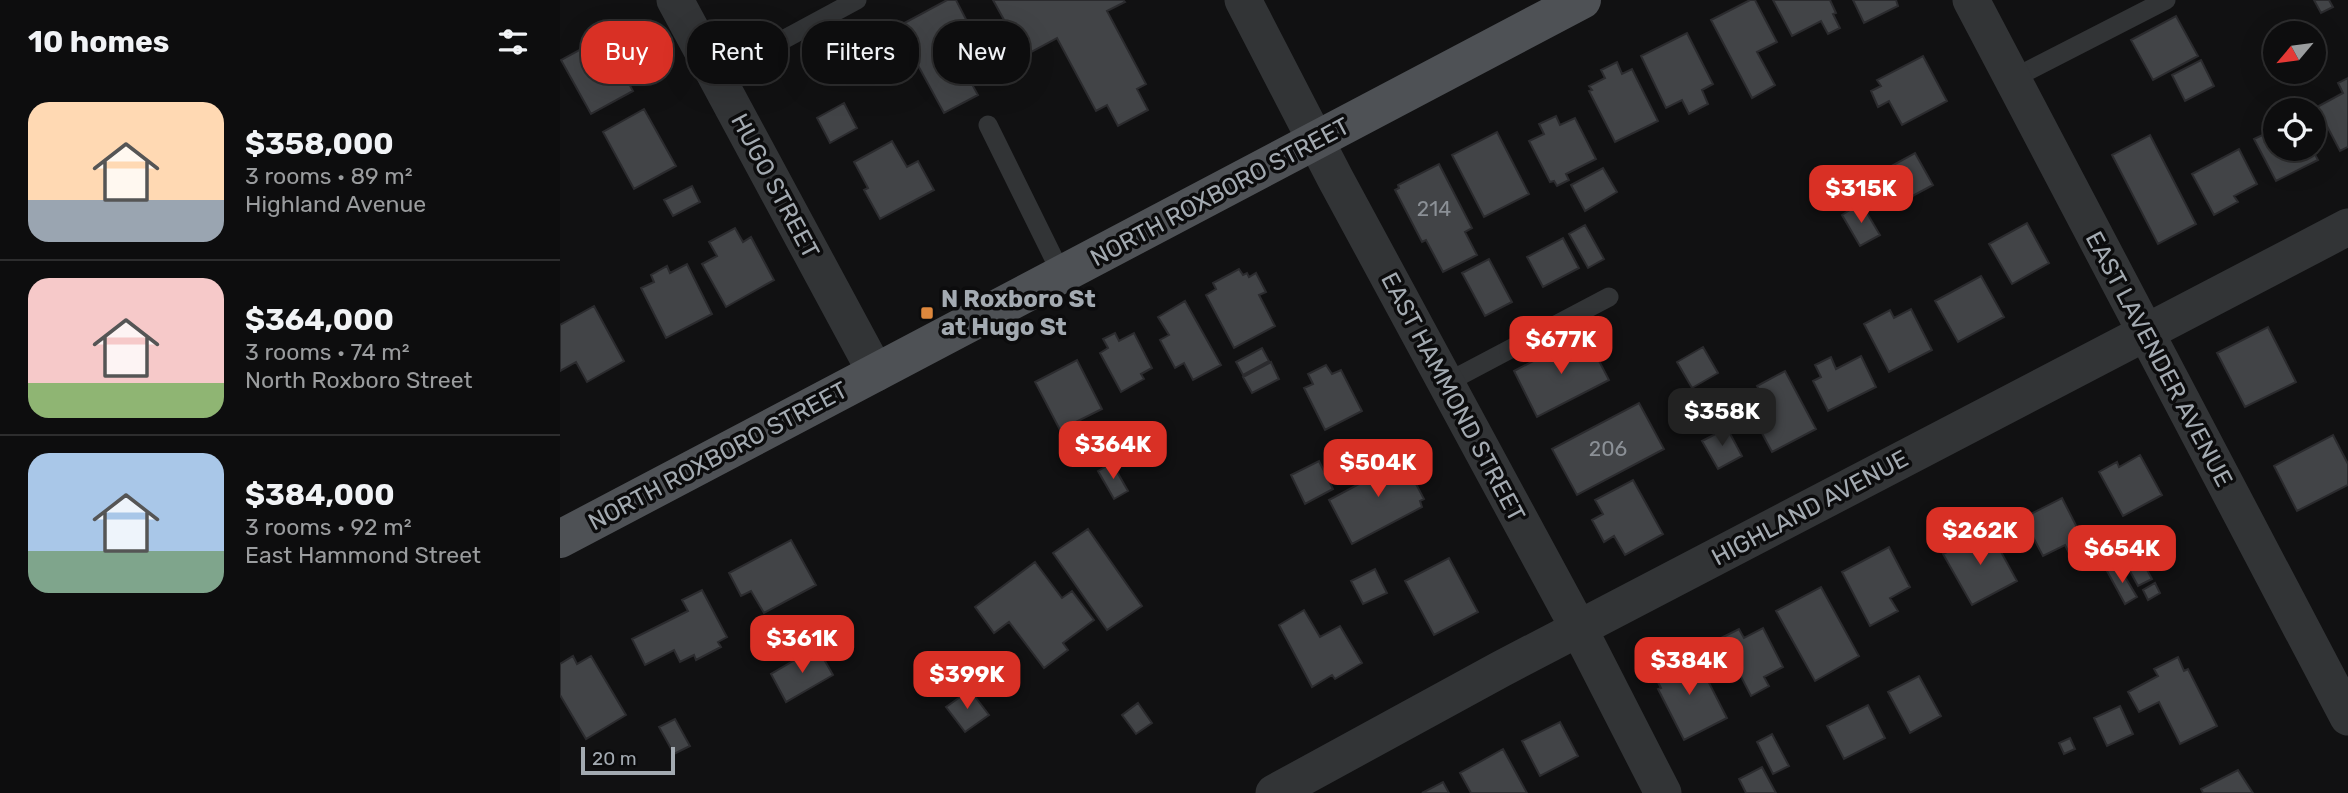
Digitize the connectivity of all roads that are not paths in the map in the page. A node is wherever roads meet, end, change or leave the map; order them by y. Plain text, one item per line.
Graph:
1 (676, 0) edge
2 (857, 0) edge
3 (1243, 0) edge
4 (1582, 0) edge
5 (1971, 0) edge
6 (2166, 0) edge
7 (687, 21) edge
8 (788, 37) edge
9 (2012, 79) junction
10 (720, 84) edge
11 (988, 125) dead end
12 (1316, 142) junction
13 (2348, 227) edge
14 (1062, 275) junction
15 (1609, 297) dead end
16 (2145, 331) junction
17 (876, 373) junction
18 (1446, 383) junction
19 (560, 539) edge
20 (1579, 629) junction
21 (2348, 717) edge
22 (1275, 793) edge
23 (1663, 793) edge

1 - 7 street, HUGO STREET
2 - 8 lane
3 - 12 street, EAST HAMMOND STREET
4 - 12 main road, NORTH ROXBORO STREET
5 - 9 street, EAST LAVENDER AVENUE
6 - 9 lane
9 - 16 street, EAST LAVENDER AVENUE
10 - 17 street, HUGO STREET
11 - 14 lane
12 - 14 main road, NORTH ROXBORO STREET
12 - 18 street, EAST HAMMOND STREET
13 - 16 street, HIGHLAND AVENUE
14 - 17 main road, NORTH ROXBORO STREET
15 - 18 lane
16 - 20 street, HIGHLAND AVENUE
16 - 21 street, EAST LAVENDER AVENUE
17 - 19 main road, NORTH ROXBORO STREET
18 - 20 street, EAST HAMMOND STREET
20 - 22 street, HIGHLAND AVENUE
20 - 23 street, EAST HAMMOND STREET

